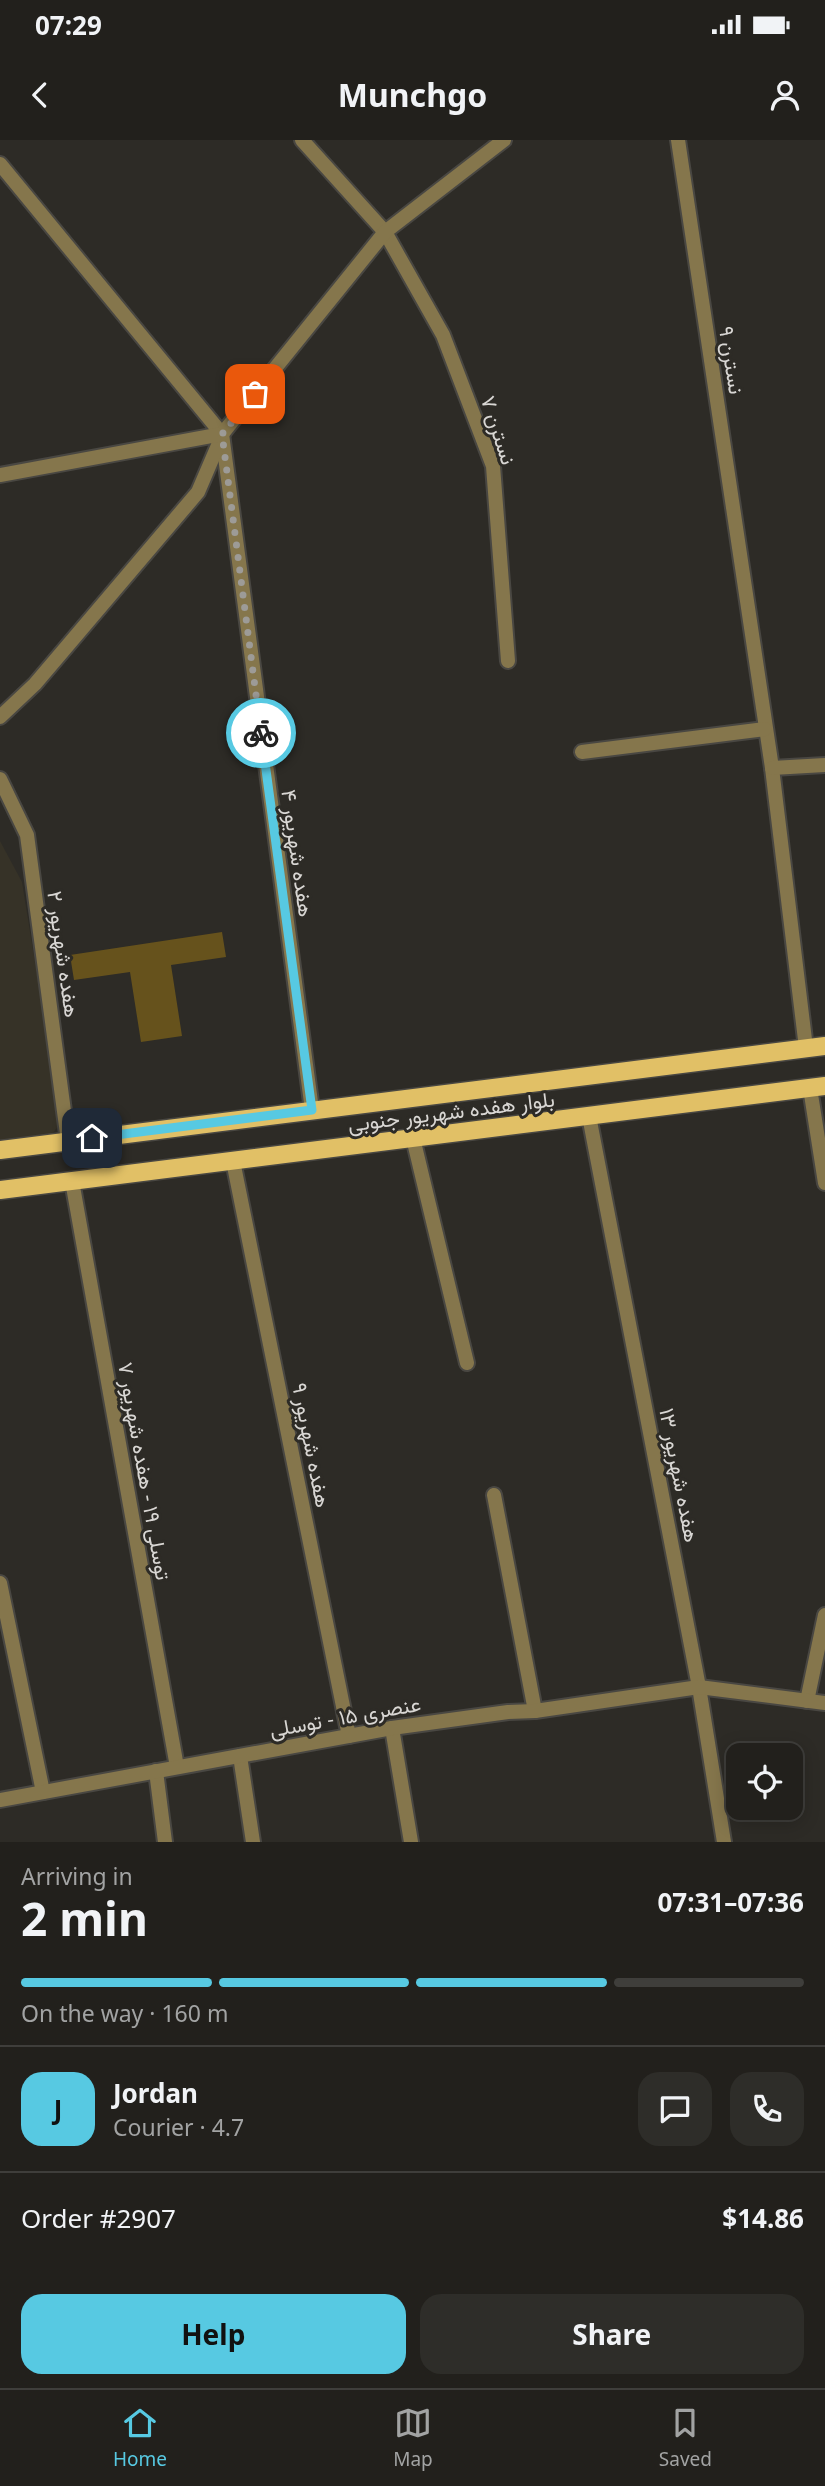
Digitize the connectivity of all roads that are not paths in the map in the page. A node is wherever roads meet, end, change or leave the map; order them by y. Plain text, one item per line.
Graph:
1 (302, 140) edge
2 (504, 140) edge
3 (678, 140) edge
4 (0, 164) edge
5 (385, 232) junction
6 (222, 434) junction
7 (0, 475) edge
8 (198, 492) junction
9 (231, 499) junction
10 (508, 661) dead end
11 (0, 717) edge
12 (765, 729) junction
13 (582, 752) dead end
14 (825, 765) edge
15 (772, 768) junction
16 (0, 779) edge
17 (825, 1046) edge
18 (806, 1048) junction
19 (817, 1087) edge
20 (312, 1110) junction
21 (589, 1116) junction
22 (413, 1138) junction
23 (68, 1141) junction
24 (0, 1150) edge
25 (233, 1161) junction
26 (72, 1181) junction
27 (825, 1183) edge
28 (0, 1190) edge
29 (467, 1363) dead end
30 (494, 1495) dead end
31 (0, 1583) edge
32 (825, 1615) edge
33 (699, 1687) junction
34 (807, 1701) junction
35 (825, 1703) edge
36 (536, 1711) junction
37 (393, 1728) junction
38 (349, 1736) junction
39 (240, 1756) junction
40 (177, 1767) junction
41 (156, 1771) junction
42 (43, 1792) junction
43 (0, 1800) edge
44 (165, 1842) edge
45 (253, 1842) edge
46 (411, 1842) edge
47 (724, 1842) edge

1 - 5 street, نسترن ۷
2 - 5 street
3 - 12 street, نسترن ۹
4 - 6 street
5 - 6 street
5 - 10 street, نسترن ۷
6 - 7 street
6 - 8 street
6 - 9 street, هفده شهریور ۴
8 - 9 street
8 - 11 street
9 - 20 street, هفده شهریور ۴
12 - 13 street
12 - 15 street, نسترن ۹
14 - 15 street
15 - 18 street, نسترن ۹
16 - 23 street, هفده شهریور ۲
17 - 18 main road, بلوار هفده شهریور جنوبی
18 - 20 main road, بلوار هفده شهریور جنوبی
19 - 21 main road, بلوار هفده شهریور جنوبی
19 - 27 street
20 - 23 main road, بلوار هفده شهریور جنوبی
21 - 22 main road, بلوار هفده شهریور جنوبی
21 - 33 street, هفده شهریور ۱۳
22 - 25 main road, بلوار هفده شهریور جنوبی
22 - 29 street
23 - 24 main road, بلوار هفده شهریور جنوبی
25 - 26 main road, بلوار هفده شهریور جنوبی
25 - 38 street, هفده شهریور ۹
26 - 28 main road, بلوار هفده شهریور جنوبی
26 - 40 street, توسلی ۱۹ - هفده شهریور ۷
30 - 36 street
31 - 42 street
32 - 34 street
33 - 34 street, عنصری ۱۵ - توسلی
33 - 36 street, عنصری ۱۵ - توسلی
33 - 47 street, هفده شهریور ۱۳
34 - 35 street, عنصری ۱۵ - توسلی
36 - 37 street, عنصری ۱۵ - توسلی
37 - 38 street, عنصری ۱۵ - توسلی
37 - 46 street
38 - 39 street, عنصری ۱۵ - توسلی
39 - 40 street, عنصری ۱۵ - توسلی
39 - 45 street
40 - 41 street, عنصری ۱۵ - توسلی
41 - 42 street, عنصری ۱۵ - توسلی
41 - 44 street
42 - 43 street, عنصری ۱۵ - توسلی

